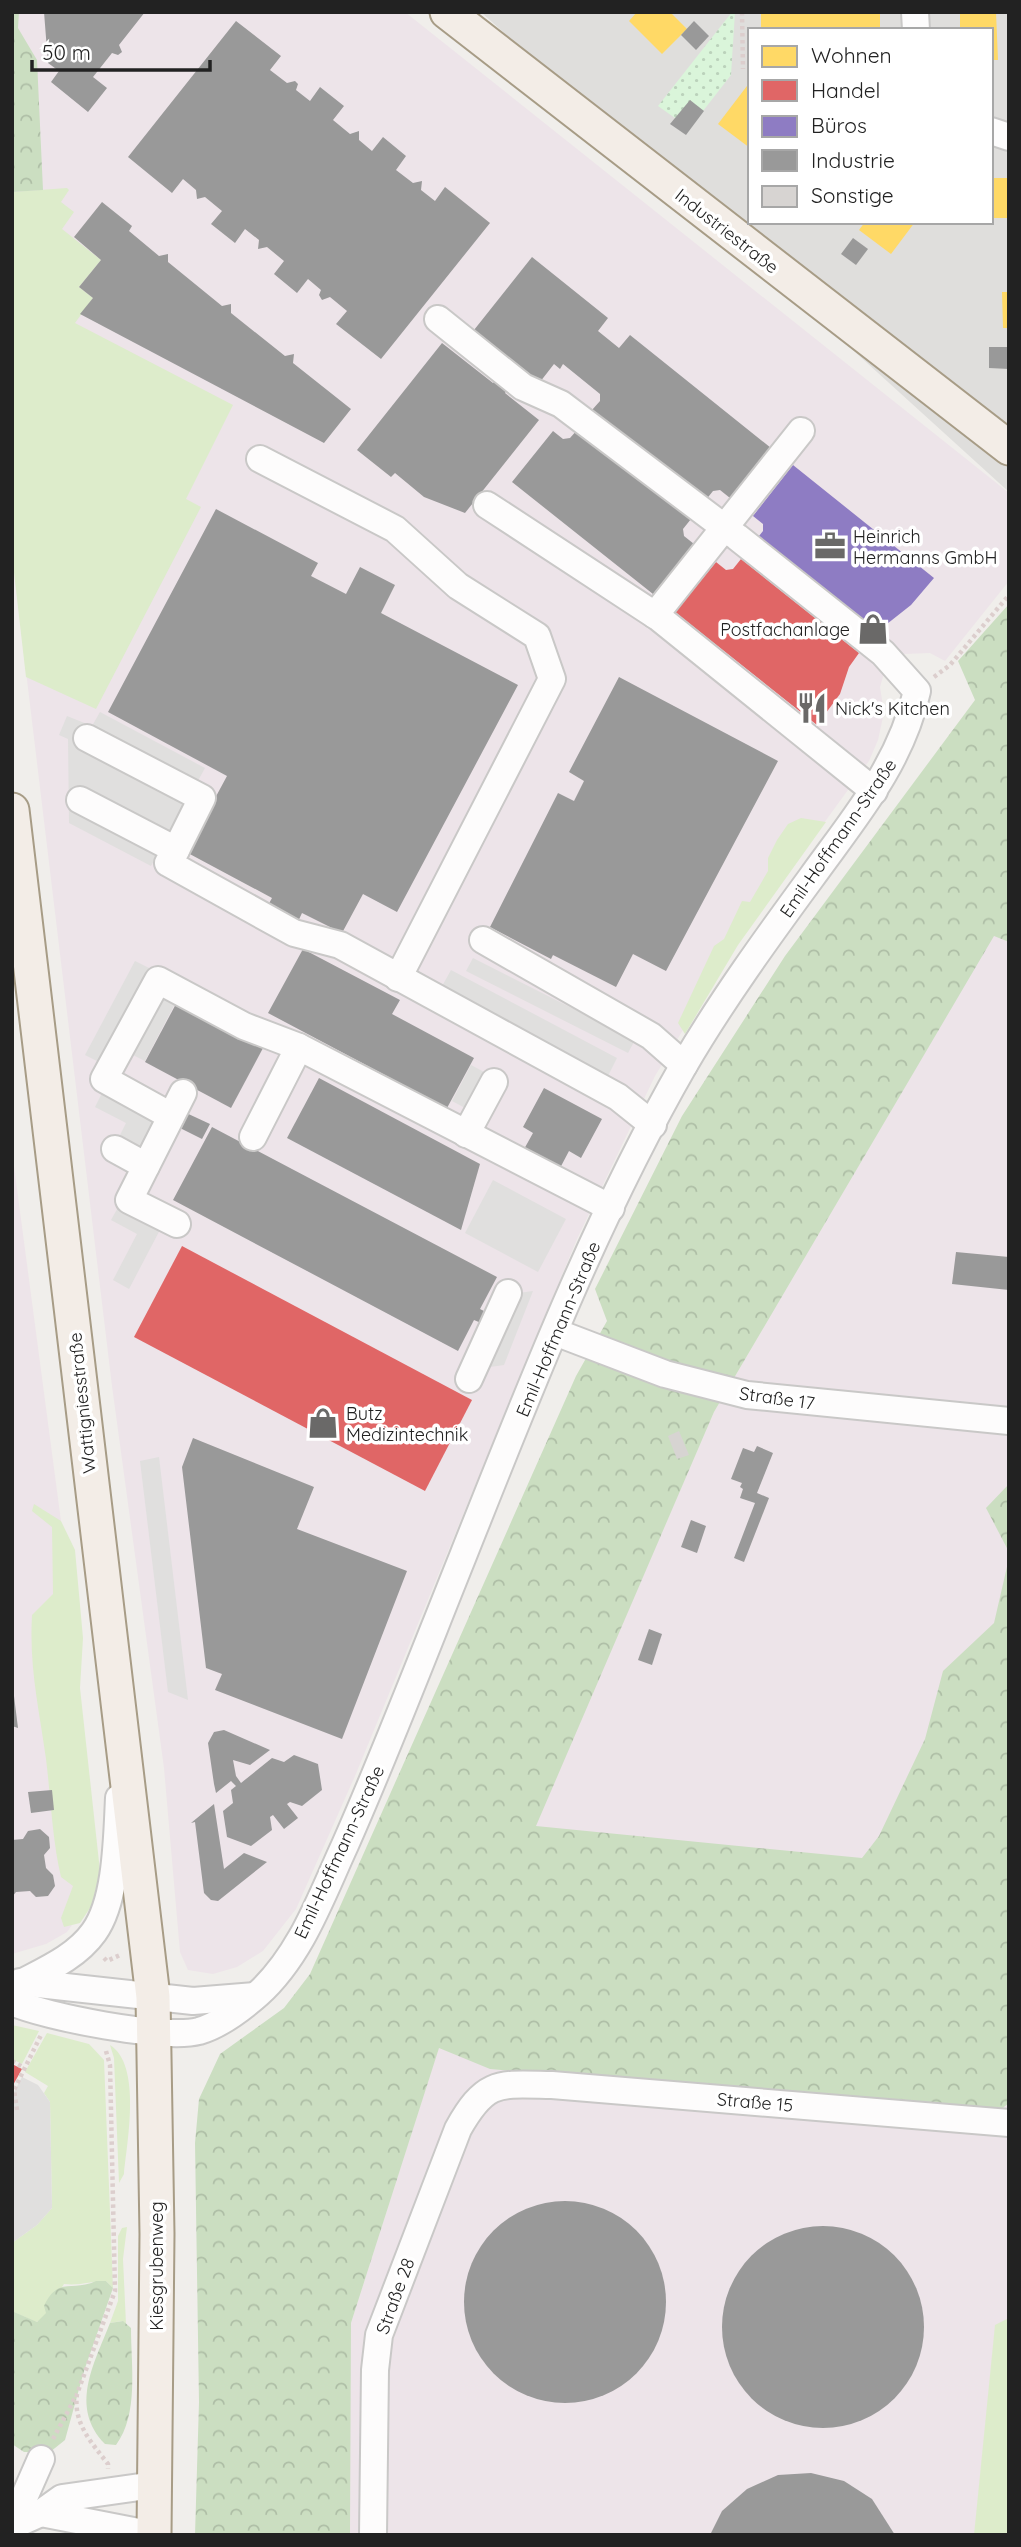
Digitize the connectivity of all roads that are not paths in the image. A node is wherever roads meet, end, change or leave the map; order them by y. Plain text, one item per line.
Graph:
1 (447, 12) edge
2 (438, 320) dead end
3 (801, 431) dead end
4 (1009, 448) edge
5 (260, 459) dead end
6 (487, 505) dead end
7 (724, 528) junction
8 (655, 615) junction
9 (87, 738) dead end
10 (874, 791) junction
11 (80, 800) dead end
12 (12, 810) edge
13 (176, 850) junction
14 (483, 940) dead end
15 (398, 978) junction
16 (299, 1047) junction
17 (684, 1065) junction
18 (494, 1082) dead end
19 (653, 1125) junction
20 (466, 1134) junction
21 (254, 1137) dead end
22 (115, 1149) dead end
23 (146, 1166) junction
24 (611, 1208) junction
25 (177, 1224) dead end
26 (508, 1293) dead end
27 (555, 1332) junction
28 (469, 1379) dead end
29 (1009, 1421) edge
30 (123, 1748) junction
31 (16, 1989) edge
32 (255, 1996) junction
33 (153, 1997) junction
34 (154, 2034) junction
35 (500, 2084) joint
36 (1009, 2123) edge
37 (41, 2459) road end
38 (154, 2485) junction
39 (41, 2513) junction
40 (12, 2526) edge
41 (154, 2535) edge
42 (373, 2535) edge

1 - 4 main road, Industriestraße
2 - 7 street
3 - 7 street
5 - 15 street
6 - 8 street
7 - 8 street
7 - 10 street, Emil-Hoffmann-Straße
8 - 10 street
9 - 13 street
10 - 17 street, Emil-Hoffmann-Straße
11 - 13 street
12 - 30 main road, Wattigniesstraße
13 - 15 street
14 - 17 street
15 - 19 street
16 - 20 street
16 - 21 street
16 - 23 street
17 - 19 street, Emil-Hoffmann-Straße
18 - 20 street
19 - 24 street, Emil-Hoffmann-Straße
20 - 24 street
22 - 23 street
23 - 25 street
24 - 27 street, Emil-Hoffmann-Straße
26 - 28 street
27 - 29 street, Straße 17
27 - 32 street, Emil-Hoffmann-Straße
30 - 31 street
30 - 33 main road, Wattigniesstraße
31 - 33 street
31 - 34 street, Emil-Hoffmann-Straße
32 - 33 street
32 - 34 street, Emil-Hoffmann-Straße
33 - 34 main road, Kiesgrubenweg
34 - 38 main road, Kiesgrubenweg
35 - 36 street, Straße 15
35 - 42 street, Straße 28
37 - 40 street
38 - 39 street
38 - 41 main road, Kiesgrubenweg
39 - 40 street
39 - 41 street

